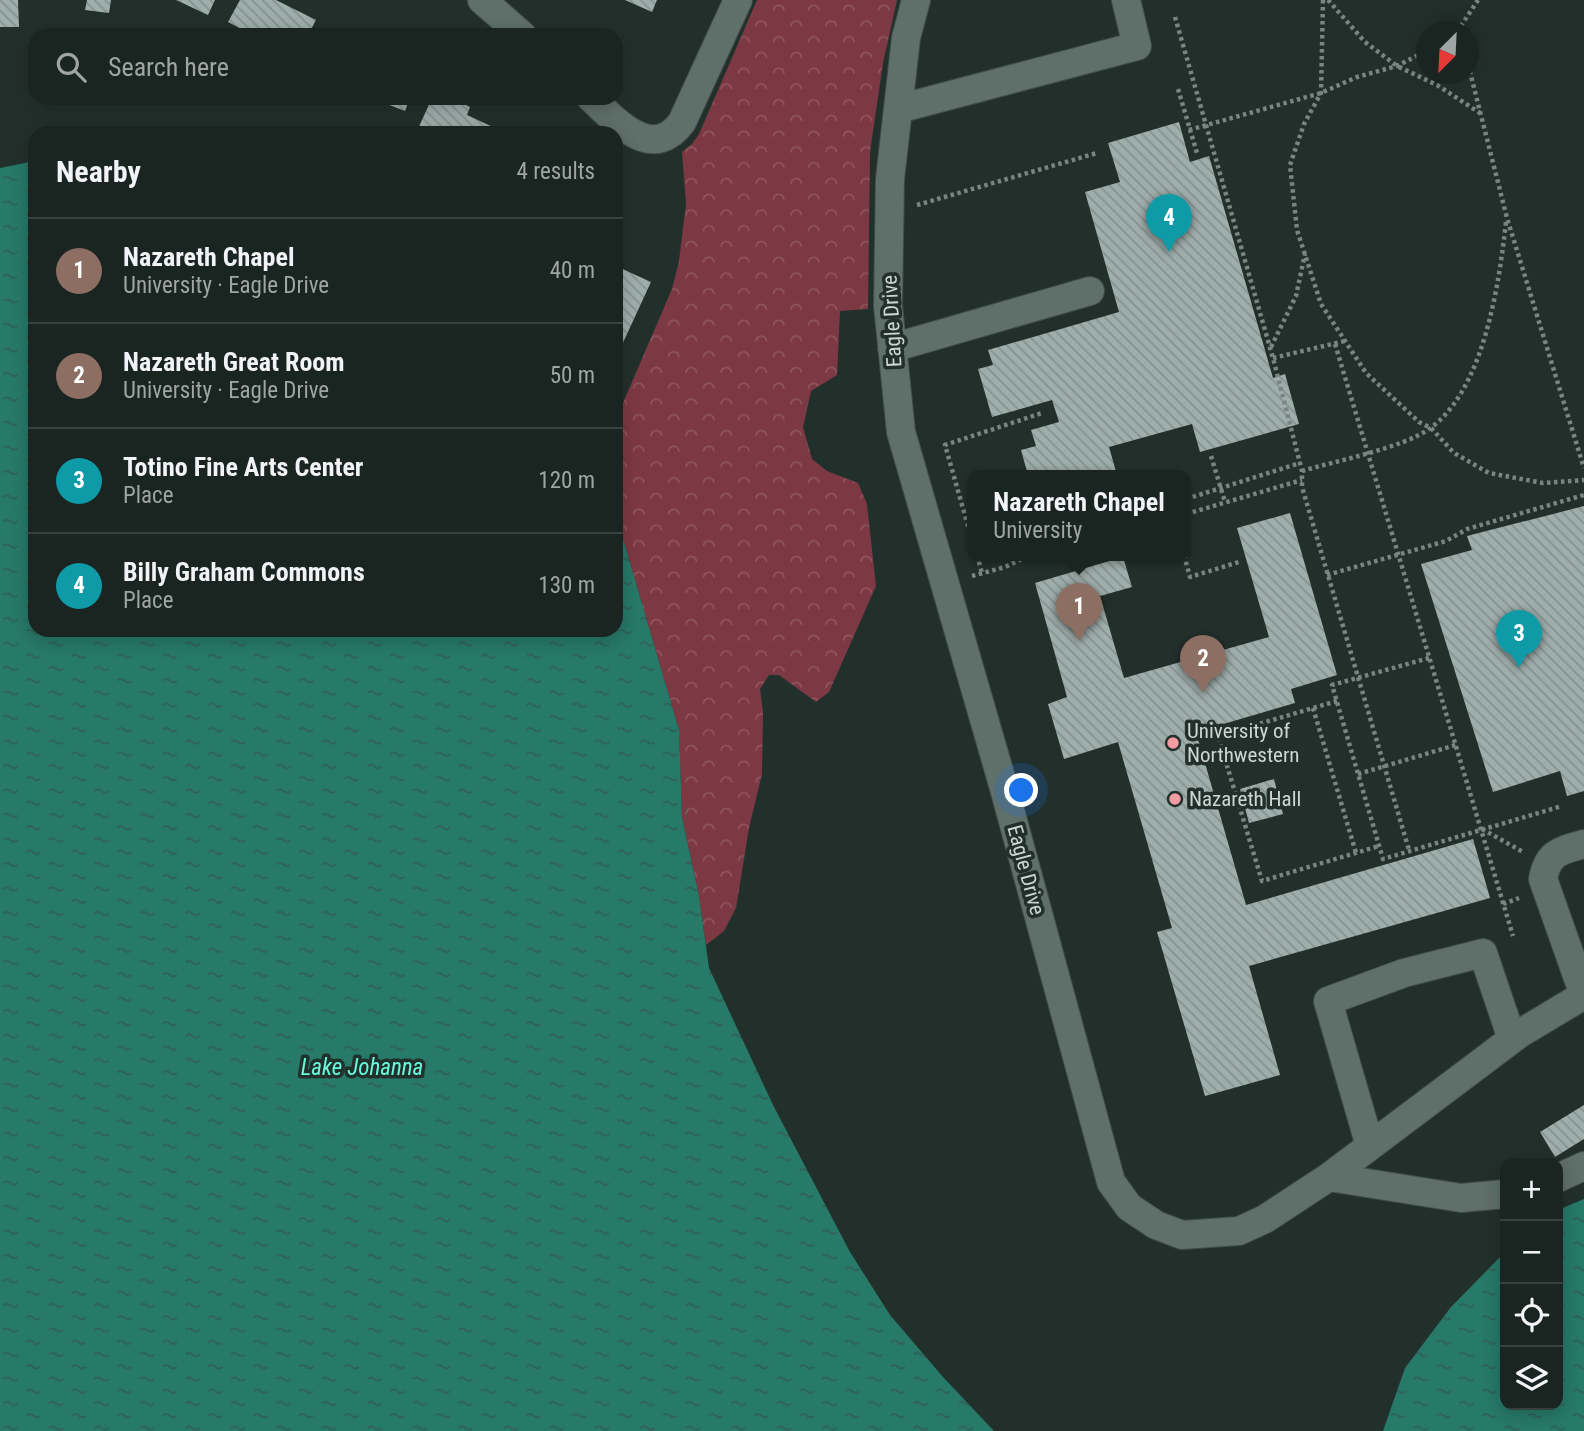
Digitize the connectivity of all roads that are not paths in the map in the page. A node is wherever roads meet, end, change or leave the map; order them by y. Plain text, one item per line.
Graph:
1 (482, 0) edge
2 (738, 0) edge
3 (916, 0) edge
4 (1126, 0) edge
5 (514, 28) edge
6 (599, 105) edge
7 (898, 109) junction
8 (622, 126) edge
9 (623, 127) edge
10 (1090, 291) dead end
11 (892, 348) junction
12 (1584, 844) edge
13 (1584, 995) edge
14 (1512, 1040) junction
15 (1370, 1146) junction
16 (1584, 1167) edge
17 (1563, 1176) edge
18 (1329, 1177) junction
19 (1500, 1194) edge

1 - 5 street
2 - 9 street
3 - 7 street, Eagle Drive
4 - 7 street
6 - 8 street
7 - 11 street, Eagle Drive
10 - 11 street
11 - 18 street, Eagle Drive
12 - 13 street
13 - 14 street, Eagle Drive
14 - 15 street, Eagle Drive
14 - 15 street
15 - 18 street, Eagle Drive
16 - 17 street
18 - 19 street

